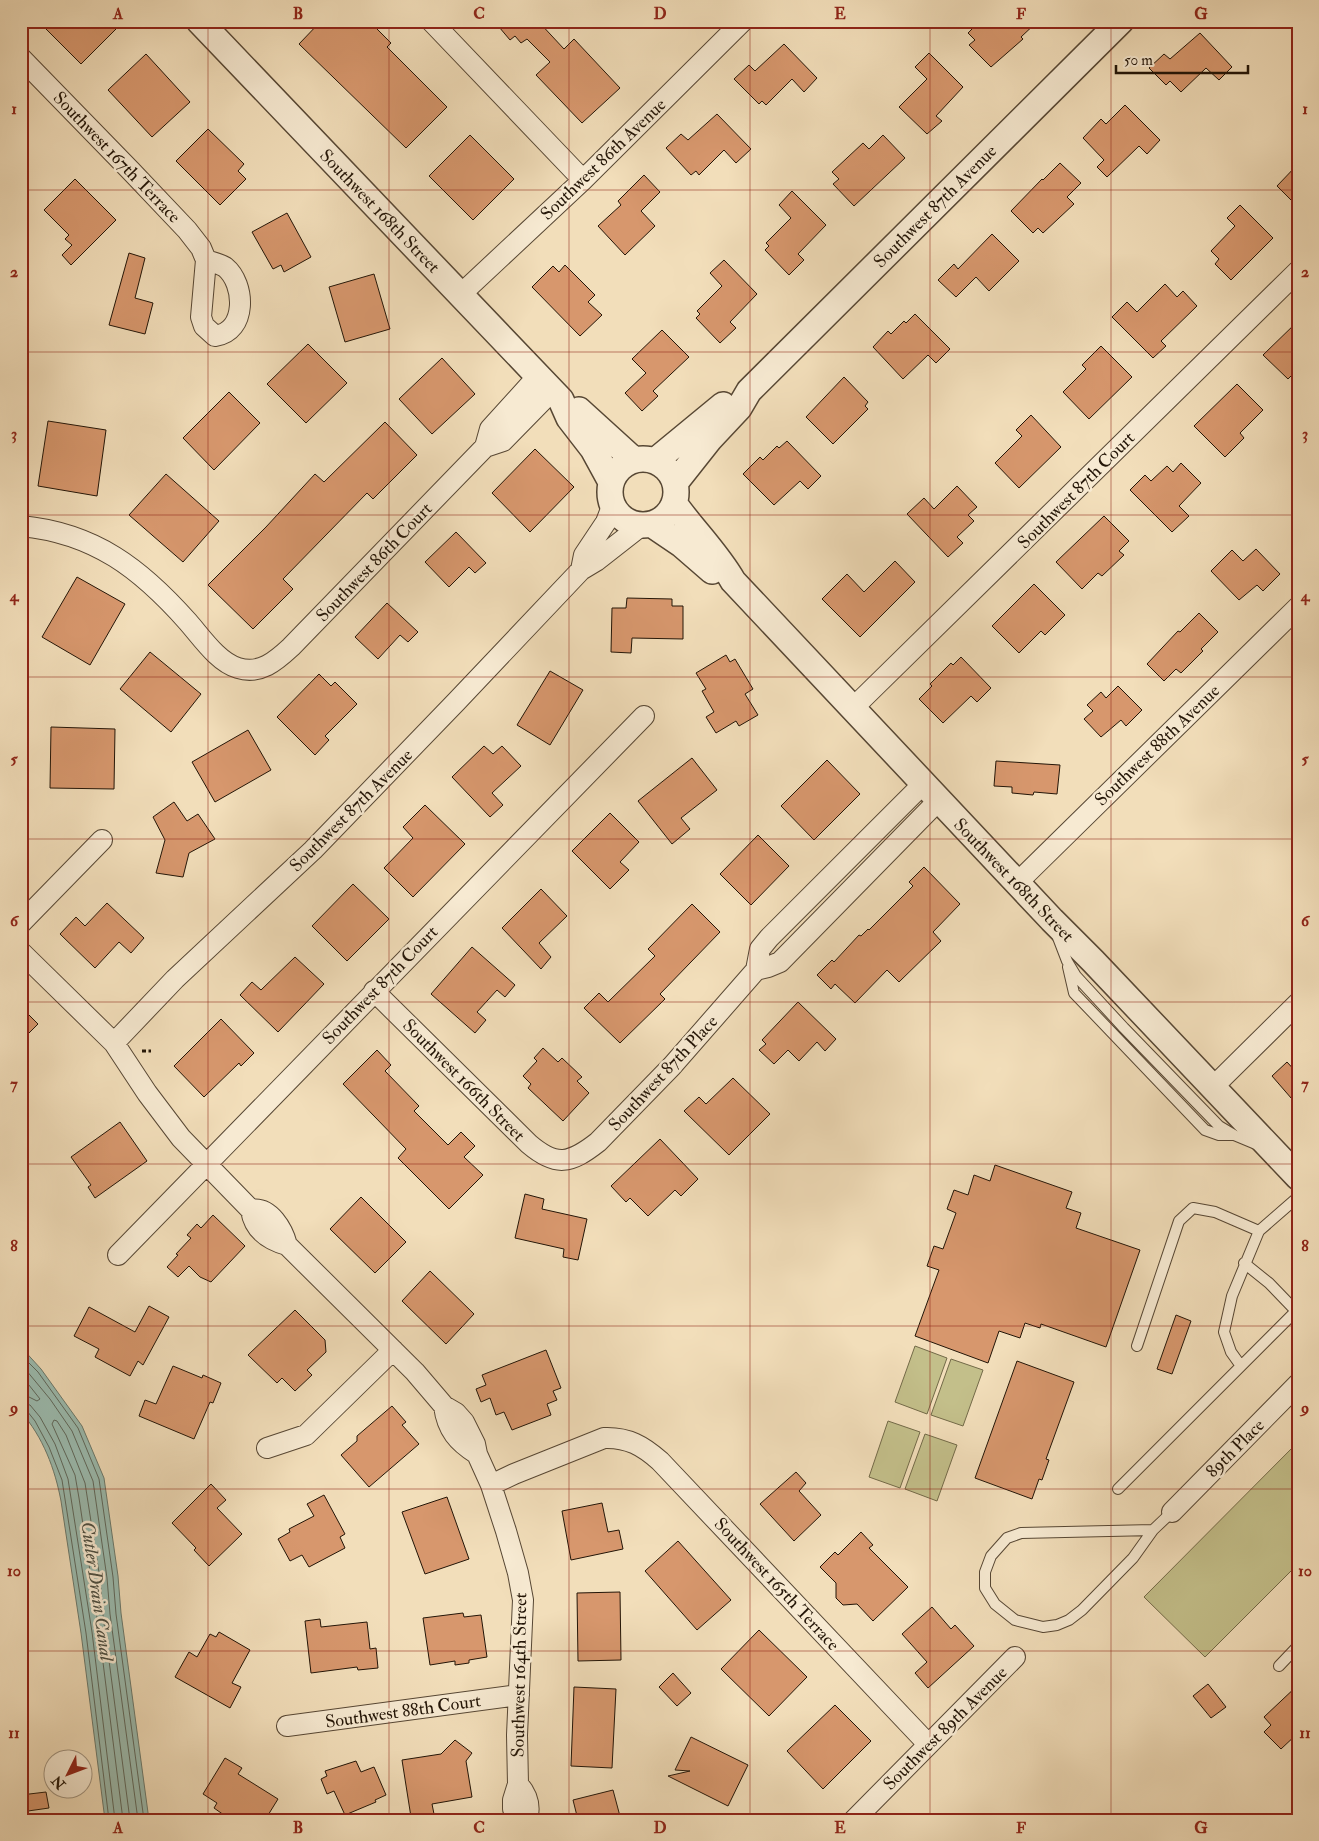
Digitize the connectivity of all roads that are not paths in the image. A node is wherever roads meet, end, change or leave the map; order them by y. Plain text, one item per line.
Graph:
1 (198, 21) edge
2 (431, 21) edge
3 (743, 21) edge
4 (1121, 21) edge
5 (21, 58) edge
6 (583, 180) junction
7 (206, 260) dead end
8 (1298, 271) edge
9 (460, 295) junction
10 (550, 389) junction
11 (749, 391) junction
12 (644, 460) junction
13 (612, 493) junction
14 (675, 493) junction
15 (646, 524) junction
16 (21, 526) edge
17 (581, 570) junction
18 (732, 581) junction
19 (1298, 607) edge
20 (853, 708) junction
21 (644, 716) dead end
22 (931, 792) junction
23 (102, 840) dead end
24 (1017, 883) junction
25 (1052, 920) junction
26 (21, 923) edge
27 (21, 952) edge
28 (374, 991) junction
29 (1298, 1003) edge
30 (114, 1042) junction
31 (1213, 1087) junction
32 (1274, 1151) junction
33 (560, 1160) joint
34 (206, 1164) junction
35 (1298, 1177) edge
36 (1298, 1197) edge
37 (1258, 1231) junction
38 (118, 1255) dead end
39 (1244, 1263) junction
40 (1136, 1346) dead end
41 (393, 1350) junction
42 (1241, 1366) junction
43 (1298, 1384) edge
44 (267, 1448) dead end
45 (491, 1485) junction
46 (1118, 1489) dead end
47 (1172, 1512) joint
48 (1153, 1530) junction
49 (1298, 1646) edge
50 (1016, 1657) dead end
51 (1279, 1666) dead end
52 (519, 1695) junction
53 (287, 1726) dead end
54 (928, 1744) junction
55 (518, 1784) junction
56 (519, 1820) edge
57 (527, 1820) edge
58 (854, 1820) edge

1 - 9 street, Southwest 168th Street
2 - 6 street
3 - 6 street, Southwest 86th Avenue
4 - 11 street, Southwest 87th Avenue
5 - 7 street, Southwest 167th Terrace
6 - 9 street, Southwest 86th Avenue
8 - 20 street, Southwest 87th Court
9 - 10 street, Southwest 168th Street
10 - 12 street, Southwest 168th Street
10 - 13 street, Southwest 168th Street
10 - 16 street, Southwest 86th Court
11 - 12 street, Southwest 87th Avenue
11 - 14 street, Southwest 87th Avenue
12 - 13 street
12 - 14 street
13 - 15 street
13 - 17 street, Southwest 87th Avenue
14 - 15 street
14 - 18 street, Southwest 168th Street
15 - 17 street, Southwest 87th Avenue
15 - 18 street, Southwest 168th Street
17 - 30 street, Southwest 87th Avenue
18 - 20 street, Southwest 168th Street
19 - 24 street, Southwest 88th Avenue
20 - 22 street, Southwest 168th Street
21 - 28 street, Southwest 87th Court
22 - 24 street, Southwest 168th Street
22 - 33 street, Southwest 87th Place
23 - 26 street
24 - 25 street, Southwest 168th Street
25 - 31 street, Southwest 168th Street
25 - 32 lane
27 - 30 street, Southwest 164th Street
28 - 33 street, Southwest 166th Street
28 - 34 street, Southwest 87th Court
29 - 31 street
30 - 34 street, Southwest 164th Street
31 - 32 street, Southwest 168th Street
32 - 35 street, Southwest 168th Street
34 - 38 street, Southwest 87th Court
34 - 41 street, Southwest 164th Street
36 - 37 lane
37 - 39 lane
37 - 40 lane
39 - 42 lane
39 - 42 lane
41 - 44 street
41 - 45 street, Southwest 164th Street
42 - 46 lane
43 - 47 street, 89th Place
45 - 52 street, Southwest 164th Street
45 - 54 street, Southwest 165th Terrace
47 - 48 lane
48 - 48 lane
49 - 51 lane
50 - 54 street, Southwest 89th Avenue
52 - 53 street, Southwest 88th Court
52 - 55 street, Southwest 164th Street
54 - 58 street, Southwest 89th Avenue
55 - 56 street, Southwest 164th Street
55 - 57 street, Southwest 164th Street

